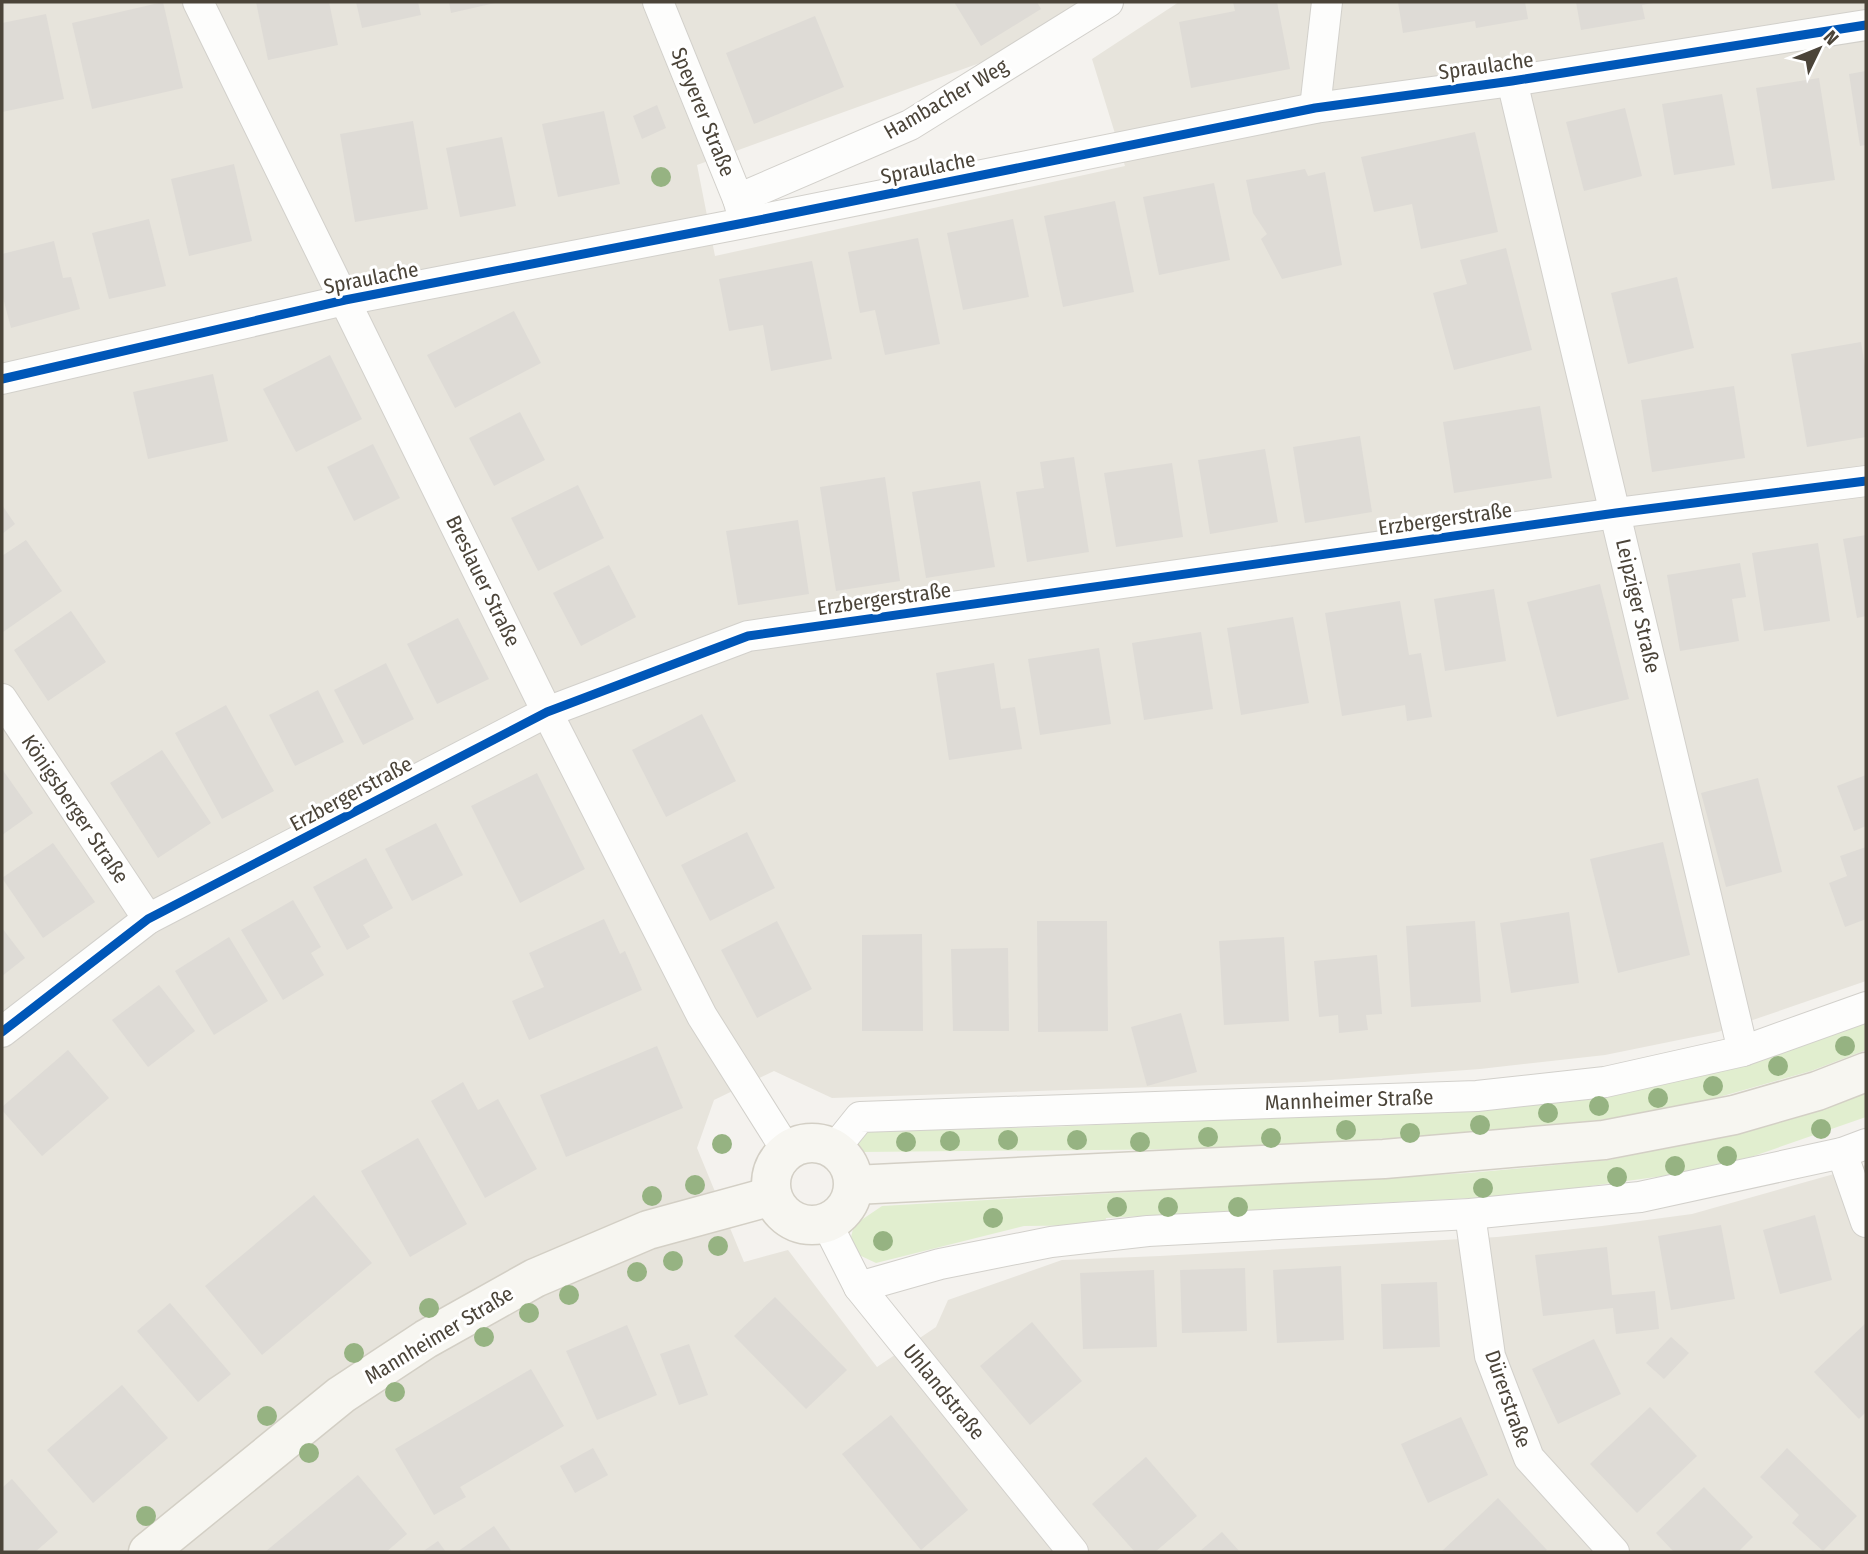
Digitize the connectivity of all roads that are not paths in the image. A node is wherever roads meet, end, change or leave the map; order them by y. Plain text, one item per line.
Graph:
1 (198, 2) edge
2 (658, 2) edge
3 (1108, 2) edge
4 (1327, 2) edge
5 (1866, 25) edge
6 (1512, 81) junction
7 (1315, 108) junction
8 (741, 211) junction
9 (345, 300) junction
10 (2, 379) edge
11 (1866, 481) edge
12 (1616, 513) junction
13 (2, 699) edge
14 (547, 712) junction
15 (148, 919) junction
16 (1866, 1007) edge
17 (2, 1032) edge
18 (1743, 1051) junction
19 (1866, 1072) edge
20 (835, 1148) junction
21 (1854, 1148) edge
22 (787, 1151) junction
23 (854, 1185) junction
24 (772, 1196) junction
25 (1470, 1214) junction
26 (1866, 1222) edge
27 (827, 1224) junction
28 (859, 1287) junction
29 (148, 1552) edge
30 (1073, 1552) edge
31 (1614, 1552) edge

1 - 9 street, Breslauer Straße
2 - 8 street, Speyerer Straße
3 - 8 street, Hambacher Weg
4 - 7 street
5 - 6 street, Spraulache
6 - 7 street, Spraulache
6 - 12 street, Leipziger Straße
7 - 8 street, Spraulache
8 - 9 street, Spraulache
9 - 10 street, Spraulache
9 - 14 street, Breslauer Straße
11 - 12 street, Erzbergerstraße
12 - 14 street, Erzbergerstraße
12 - 18 street, Leipziger Straße
13 - 15 street, Königsberger Straße
14 - 15 street, Erzbergerstraße
14 - 22 street, Breslauer Straße
15 - 17 street, Erzbergerstraße
16 - 18 street, Mannheimer Straße
18 - 20 street, Mannheimer Straße
19 - 23 main road
20 - 22 main road
20 - 23 main road
21 - 25 street
21 - 26 street
22 - 24 main road
23 - 27 main road
24 - 27 main road
24 - 29 main road, Mannheimer Straße
25 - 28 street
25 - 31 street, Dürerstraße
27 - 28 street, Uhlandstraße
28 - 30 street, Uhlandstraße

